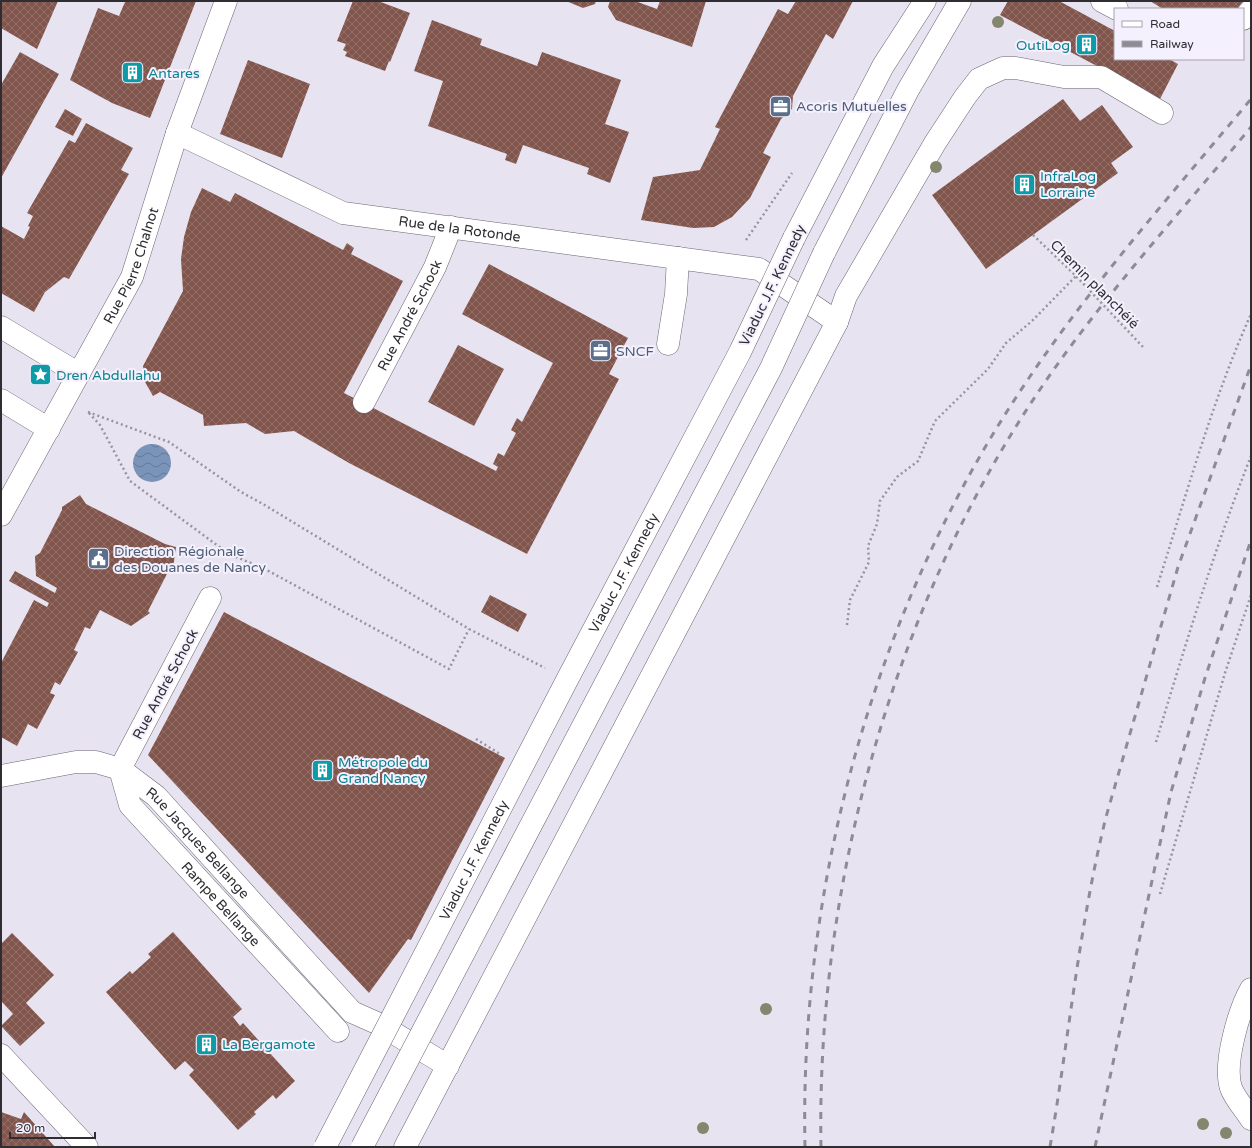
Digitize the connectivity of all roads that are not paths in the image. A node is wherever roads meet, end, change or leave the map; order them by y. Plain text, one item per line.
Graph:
1 (226, 1) edge
2 (925, 1) edge
3 (960, 1) edge
4 (1102, 1) edge
5 (1115, 8) edge
6 (1251, 10) edge
7 (1244, 19) edge
8 (1162, 113) dead end
9 (177, 133) junction
10 (451, 227) junction
11 (678, 258) junction
12 (837, 322) junction
13 (1, 327) edge
14 (668, 344) dead end
15 (79, 374) junction
16 (1, 400) edge
17 (364, 402) dead end
18 (49, 429) junction
19 (1, 515) edge
20 (210, 598) dead end
21 (120, 769) junction
22 (1, 776) edge
23 (1251, 989) edge
24 (338, 1031) dead end
25 (1, 1055) edge
26 (448, 1066) junction
27 (1250, 1109) edge
28 (87, 1147) edge
29 (325, 1147) edge
30 (362, 1147) edge
31 (406, 1147) edge

1 - 9 street, Rue Pierre Chalnot
2 - 29 street, Viaduc J.F. Kennedy, bridge
3 - 30 street, bridge
4 - 5 street
6 - 7 street
8 - 12 street
9 - 10 street, Rue de la Rotonde
9 - 15 street, Rue Pierre Chalnot
10 - 11 street, Rue de la Rotonde
10 - 17 street, Rue André Schock
11 - 12 street, Rue de la Rotonde
11 - 14 street
12 - 26 street
13 - 15 street
15 - 18 street, Rue Pierre Chalnot
16 - 18 street
18 - 19 street, Rue Pierre Chalnot
20 - 21 street, Rue André Schock
21 - 22 street, Rue Jacques Bellange
21 - 24 street, Rampe Bellange
21 - 26 street, Rue Jacques Bellange
23 - 27 street
25 - 28 street
26 - 31 street

